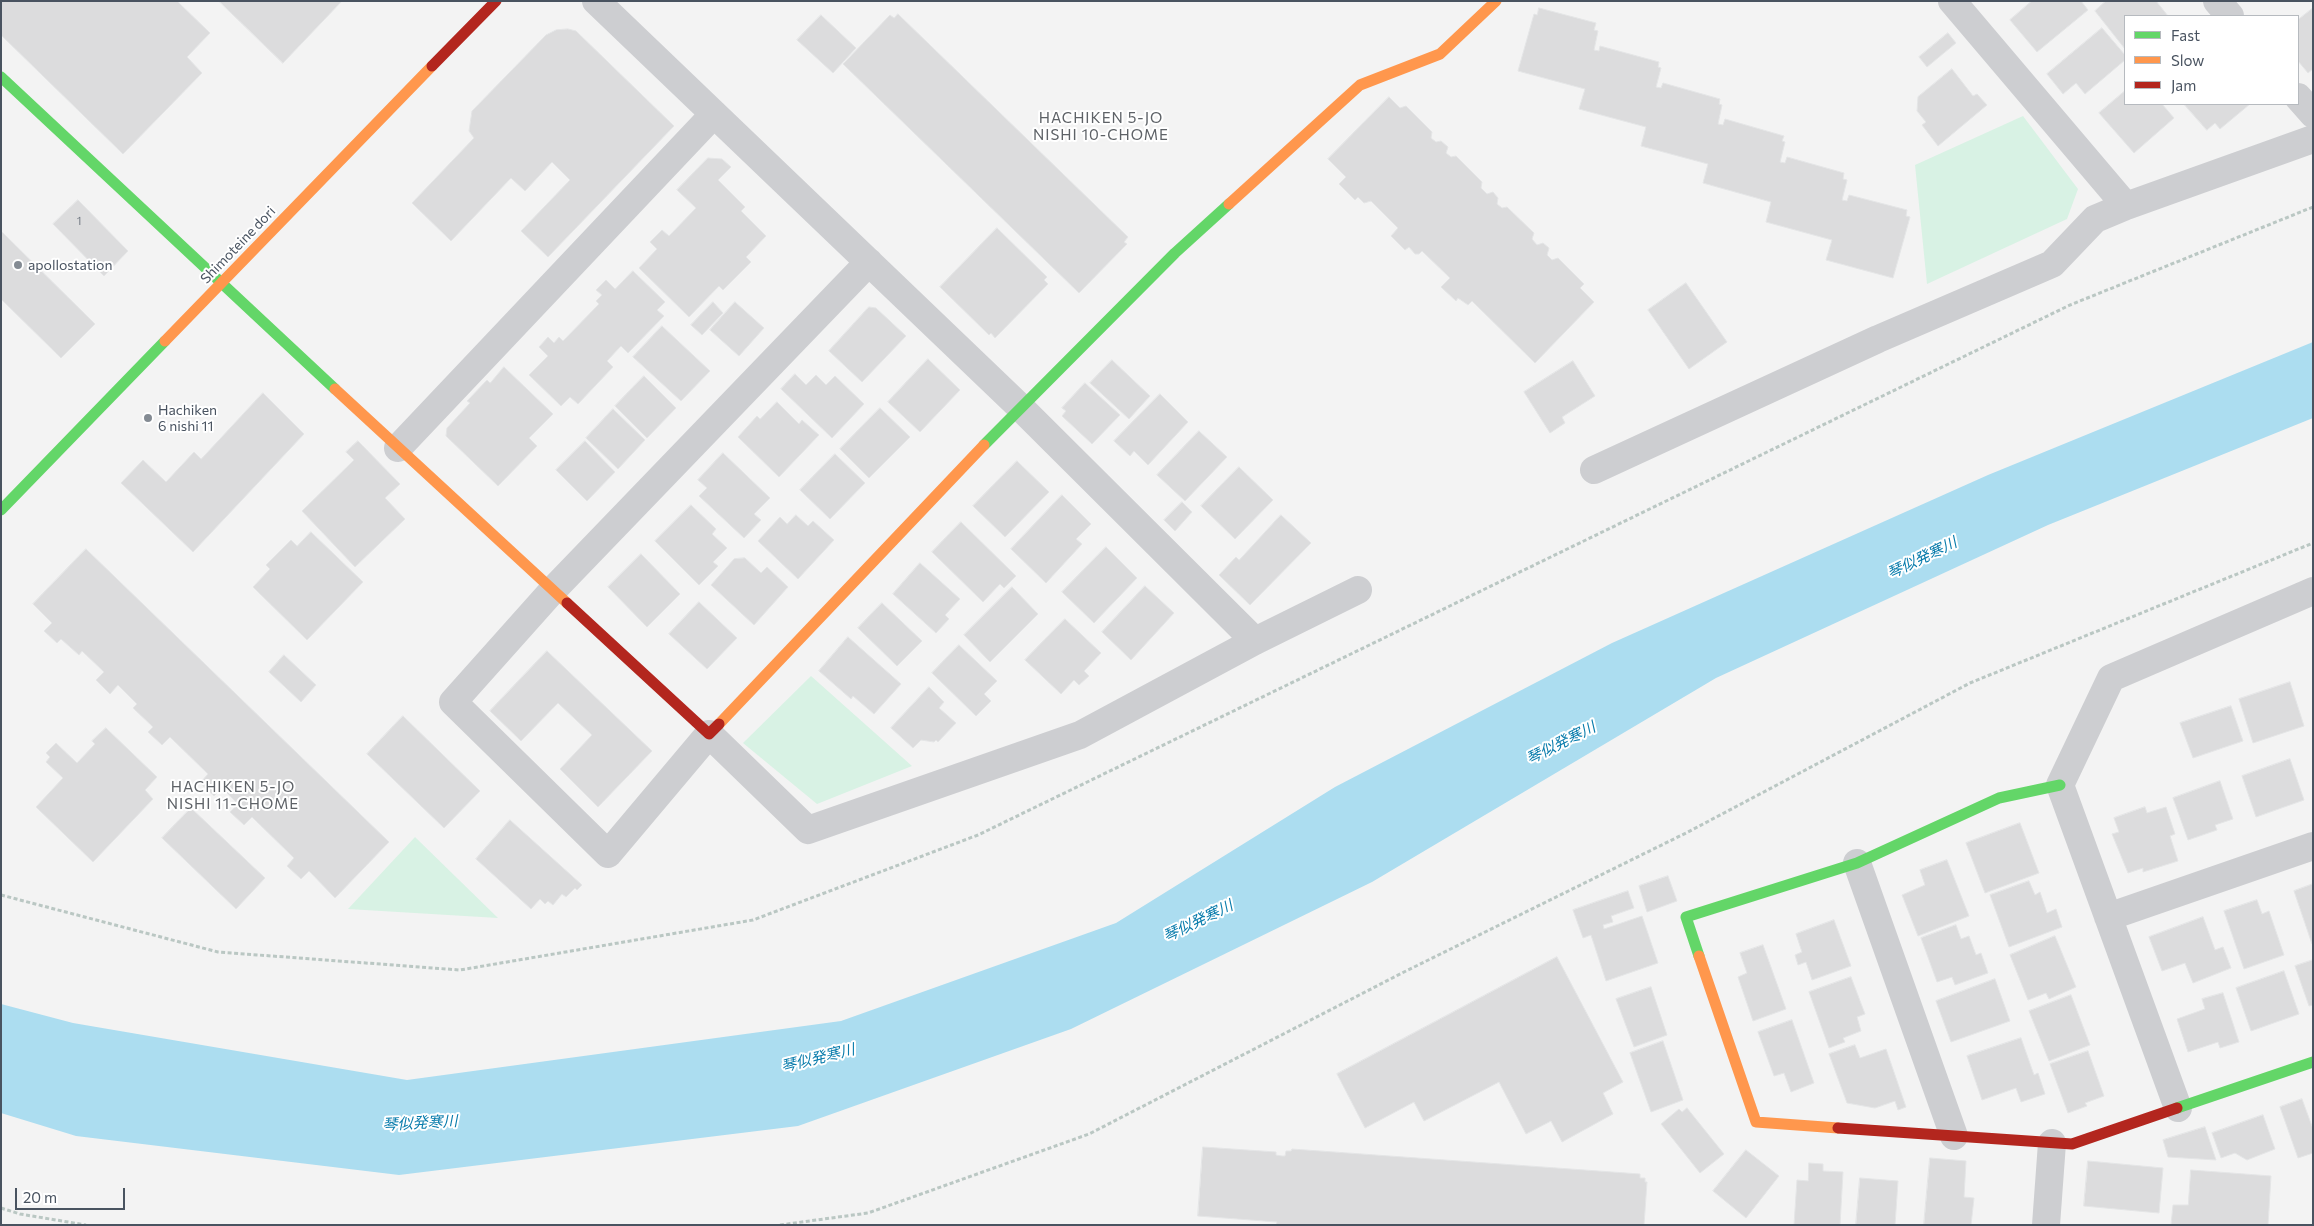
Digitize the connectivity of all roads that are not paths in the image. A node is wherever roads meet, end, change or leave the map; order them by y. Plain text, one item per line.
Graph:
1 (496, 1) edge
2 (596, 1) edge
3 (1496, 1) edge
4 (1952, 1) edge
5 (2218, 1) edge
6 (2229, 15) edge
7 (1, 77) edge
8 (2299, 98) edge
9 (714, 114) junction
10 (2313, 114) edge
11 (2313, 139) edge
12 (2126, 206) junction
13 (868, 262) junction
14 (221, 284) junction
15 (1020, 407) junction
16 (398, 448) junction
17 (1594, 470) dead end
18 (1, 510) edge
19 (553, 590) junction
20 (1358, 590) dead end
21 (2313, 592) edge
22 (1255, 641) junction
23 (709, 734) junction
24 (2060, 785) junction
25 (2313, 846) edge
26 (1856, 863) junction
27 (2108, 917) junction
28 (2313, 1062) edge
29 (2178, 1108) junction
30 (1954, 1136) junction
31 (2052, 1143) junction
32 (2046, 1225) edge

1 - 14 street, Shimoteine dori
2 - 9 street
3 - 15 street
4 - 12 street
5 - 6 street
7 - 14 street
8 - 10 street
9 - 13 street
9 - 16 street
11 - 12 street
12 - 17 street
13 - 15 street
13 - 19 street
14 - 16 street
14 - 18 street, Shimoteine dori
15 - 22 street
15 - 23 street
16 - 19 street
19 - 23 street
19 - 23 street
20 - 22 street
21 - 24 street
22 - 23 street
24 - 26 street
24 - 27 street
25 - 27 street
26 - 30 street
26 - 30 street
27 - 29 street
28 - 29 street
29 - 31 street
30 - 31 street
31 - 32 street

